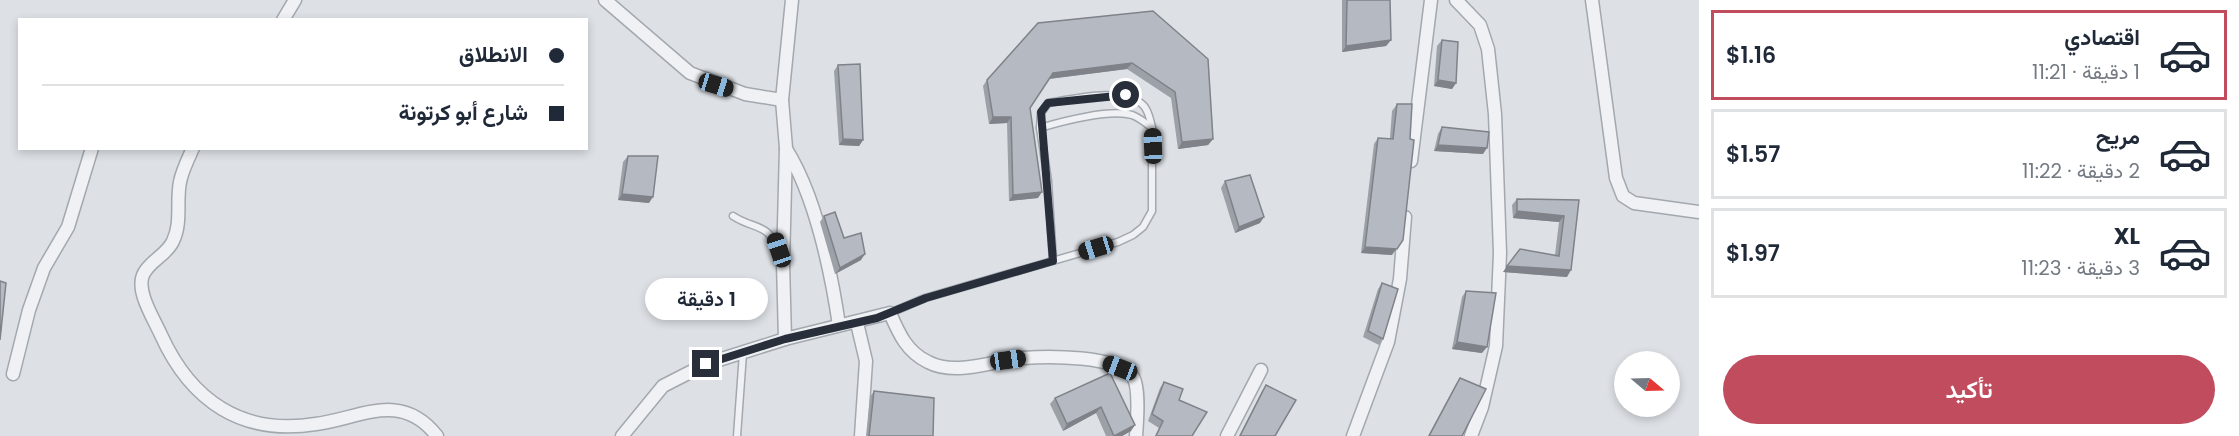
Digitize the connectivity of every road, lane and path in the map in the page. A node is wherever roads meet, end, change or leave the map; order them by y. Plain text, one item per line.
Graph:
1 (295, 0) edge
2 (605, 0) edge
3 (792, 0) edge
4 (1431, 0) edge
5 (1455, 0) edge
6 (1592, 0) edge
7 (284, 18) edge
8 (782, 100) junction
9 (1040, 128) junction
10 (1152, 128) junction
11 (786, 148) junction
12 (91, 150) edge
13 (192, 150) edge
14 (1408, 179) edge
15 (1406, 201) edge
16 (1699, 212) edge
17 (733, 216) dead end
18 (1053, 261) junction
19 (783, 263) junction
20 (890, 313) junction
21 (857, 323) junction
22 (839, 325) junction
23 (785, 339) junction
24 (742, 352) junction
25 (1261, 370) dead end
26 (13, 374) dead end
27 (437, 436) edge
28 (622, 436) edge
29 (737, 436) edge
30 (861, 436) edge
31 (1136, 436) edge
32 (1227, 436) edge
33 (1353, 436) edge
34 (1471, 436) edge

1 - 7 street
2 - 8 street
3 - 8 street
4 - 14 street
5 - 34 street
6 - 16 street
8 - 11 street
9 - 10 lane
9 - 10 lane
9 - 18 lane
10 - 18 lane
11 - 19 street
11 - 22 street
12 - 26 street
13 - 27 street
15 - 33 street
17 - 19 lane
18 - 20 lane
19 - 23 street
20 - 21 street
20 - 31 street
21 - 22 street
21 - 30 street
22 - 23 street
23 - 24 street
24 - 28 street
24 - 29 lane
25 - 32 street

